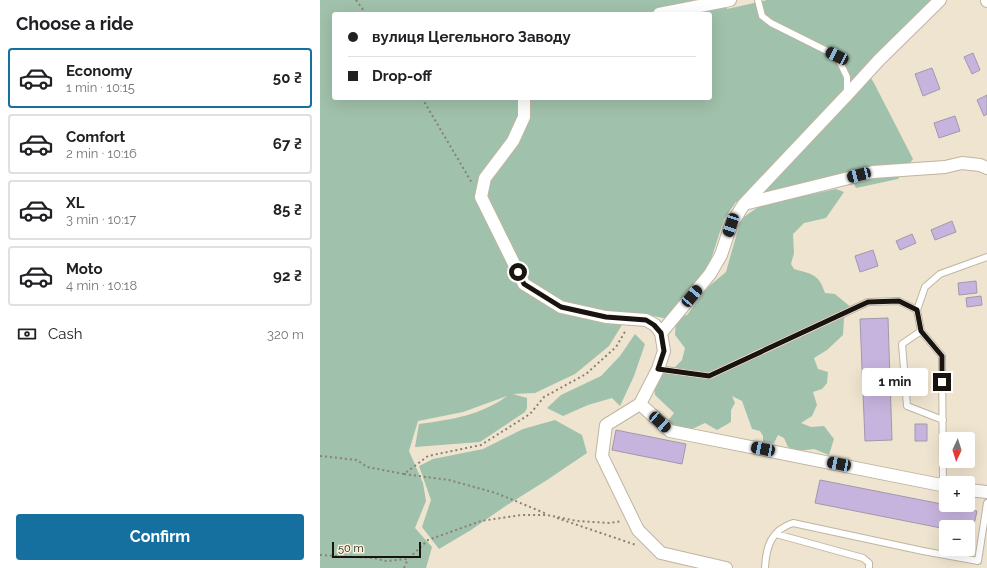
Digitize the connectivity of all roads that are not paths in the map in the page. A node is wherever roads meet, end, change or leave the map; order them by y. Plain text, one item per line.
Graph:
1 (730, 0) edge
2 (758, 0) edge
3 (940, 0) edge
4 (669, 12) edge
5 (847, 95) junction
6 (524, 100) edge
7 (987, 168) edge
8 (744, 204) junction
9 (987, 257) edge
10 (917, 310) junction
11 (921, 331) junction
12 (661, 333) junction
13 (658, 369) junction
14 (640, 404) junction
15 (943, 420) junction
16 (944, 476) edge
17 (939, 485) edge
18 (975, 491) edge
19 (987, 492) edge
20 (987, 503) edge
21 (776, 534) junction
22 (726, 568) edge
23 (765, 568) edge
24 (869, 568) edge

1 - 4 street
2 - 5 lane
3 - 5 street
5 - 8 street
6 - 12 street
7 - 8 street
8 - 12 street
9 - 10 lane
10 - 11 lane
10 - 13 lane
11 - 15 lane
11 - 15 lane
12 - 13 street
13 - 14 street
14 - 17 street
14 - 22 street
15 - 16 lane
18 - 19 street
20 - 21 lane
21 - 23 lane
21 - 24 lane

